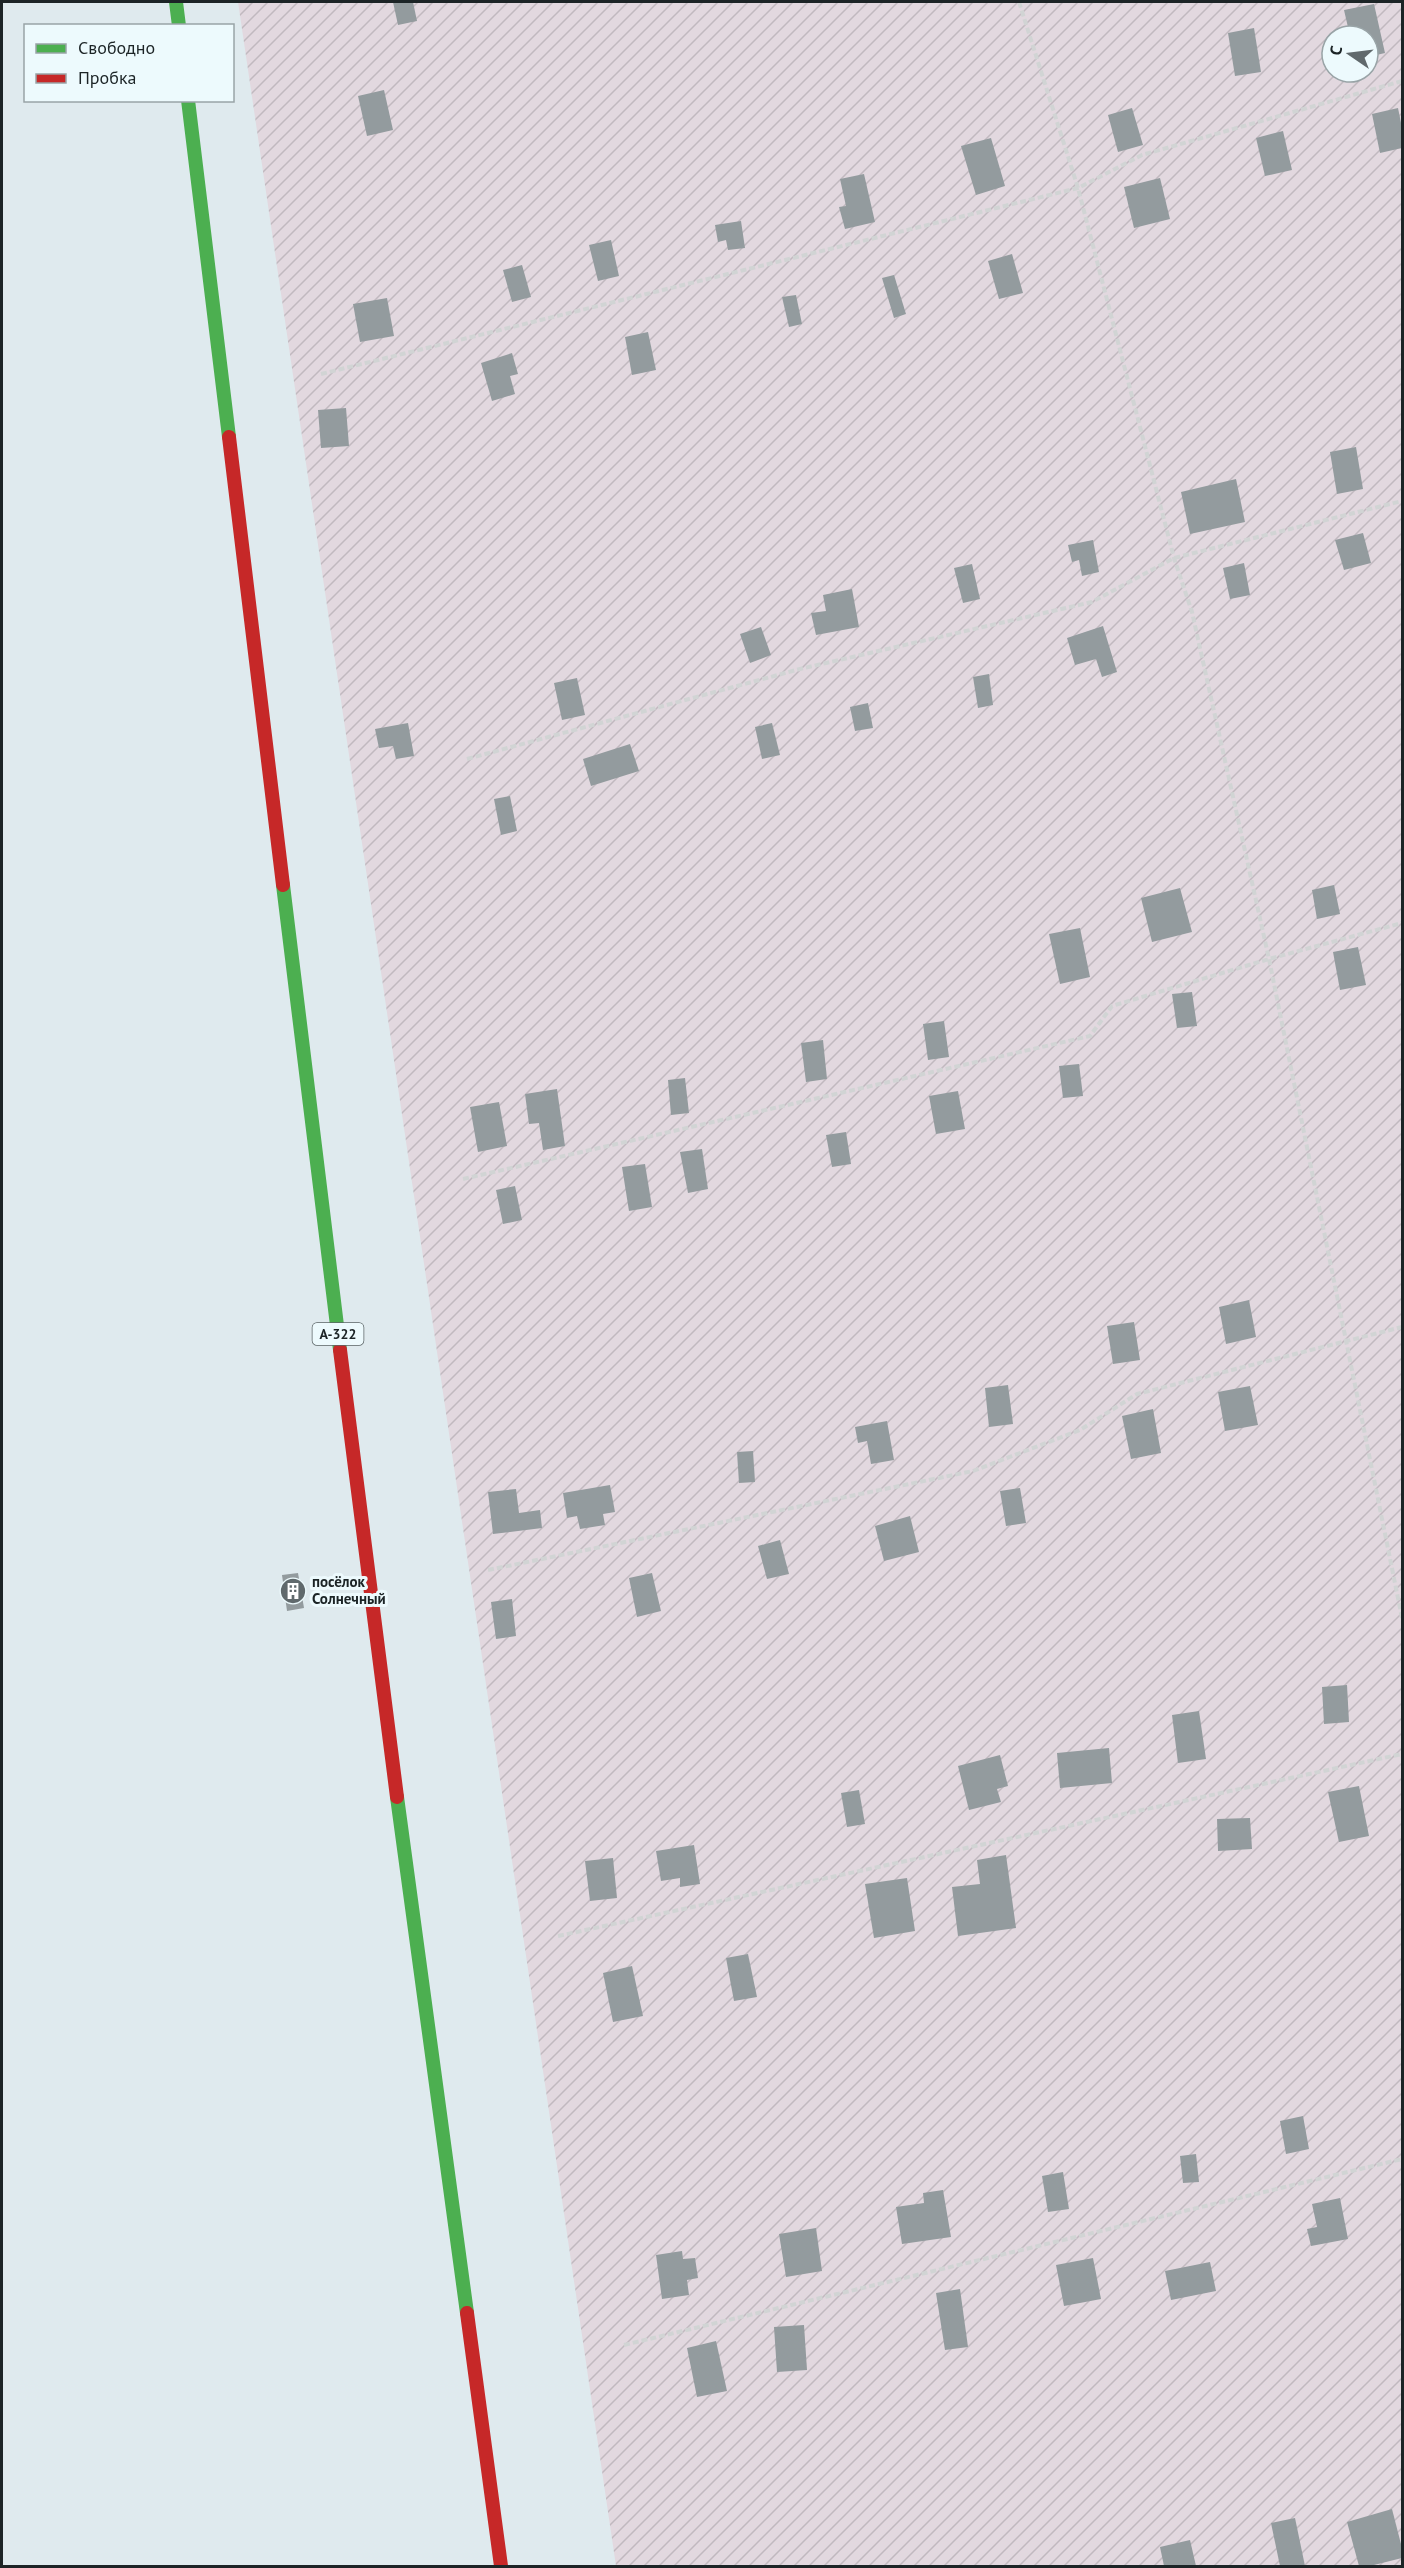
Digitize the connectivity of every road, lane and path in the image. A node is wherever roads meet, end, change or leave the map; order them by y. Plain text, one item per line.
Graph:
1 (176, 2) edge
2 (1019, 2) edge
3 (179, 24) edge
4 (1402, 81) edge
5 (188, 102) edge
6 (1078, 189) junction
7 (321, 374) dead end
8 (1402, 501) edge
9 (1174, 558) junction
10 (467, 759) dead end
11 (1402, 923) edge
12 (1269, 958) junction
13 (463, 1179) dead end
14 (1402, 1327) edge
15 (1345, 1340) junction
16 (488, 1569) dead end
17 (1402, 1618) edge
18 (1402, 1754) edge
19 (558, 1936) dead end
20 (1402, 2159) edge
21 (624, 2346) dead end
22 (501, 2566) edge

1 - 3 highway
2 - 6 path
4 - 6 path
5 - 22 highway, А-322
6 - 7 path
6 - 9 path
8 - 9 path
9 - 10 path
9 - 12 path
11 - 12 path
12 - 13 path
12 - 15 path
14 - 15 path
15 - 16 path
15 - 17 path
18 - 19 path
20 - 21 path

